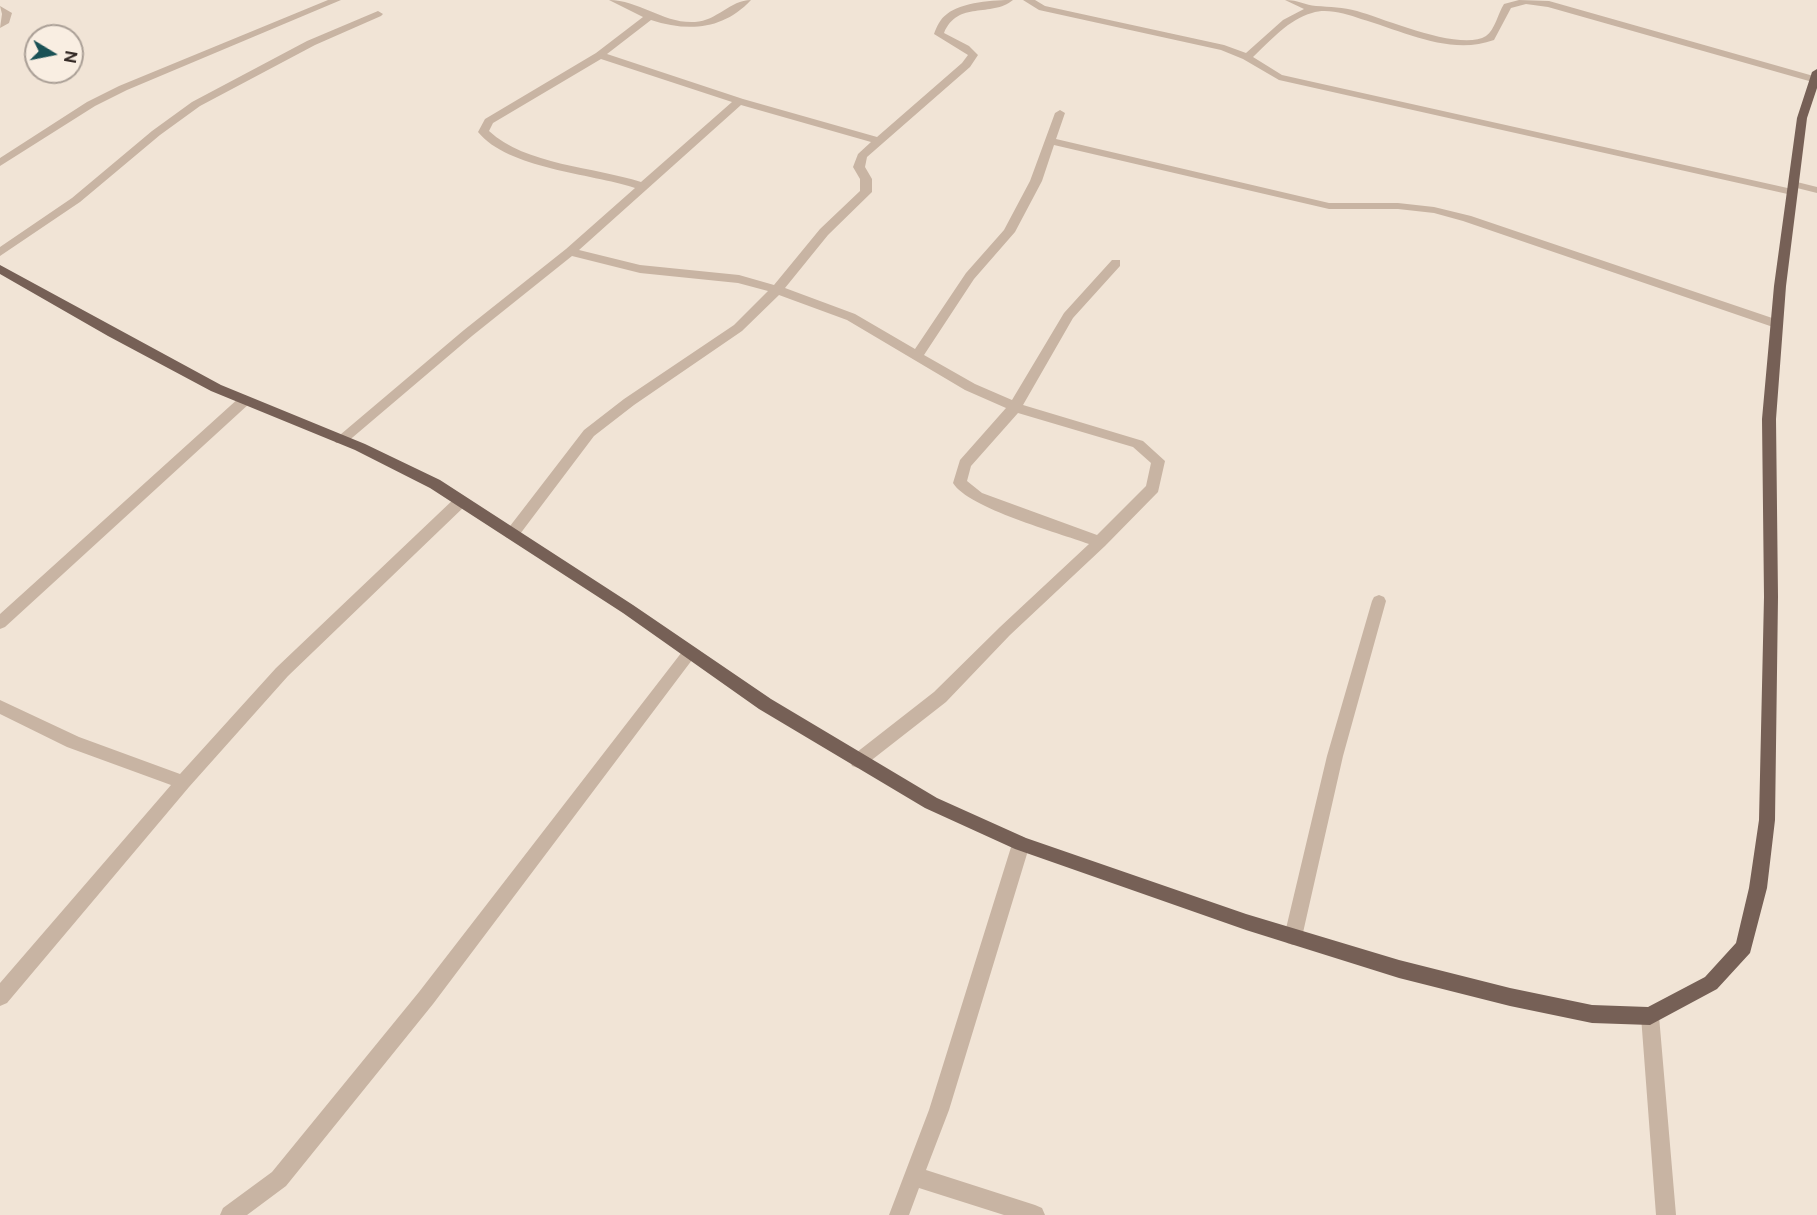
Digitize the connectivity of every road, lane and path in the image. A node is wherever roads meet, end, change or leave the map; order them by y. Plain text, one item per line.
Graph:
1 (336, 0) edge
2 (614, 0) edge
3 (746, 0) edge
4 (1008, 0) edge
5 (1028, 0) edge
6 (1290, 0) edge
7 (0, 9) edge
8 (1313, 9) junction
9 (378, 14) dead end
10 (650, 17) junction
11 (0, 26) edge
12 (600, 55) junction
13 (1246, 57) junction
14 (1815, 75) edge
15 (739, 101) junction
16 (1060, 113) dead end
17 (879, 141) junction
18 (1050, 141) junction
19 (0, 163) edge
20 (644, 187) junction
21 (1793, 188) junction
22 (1817, 190) edge
23 (0, 252) edge
24 (570, 252) junction
25 (1116, 263) dead end
26 (0, 269) edge
27 (777, 290) junction
28 (1777, 324) junction
29 (917, 356) junction
30 (245, 400) junction
31 (1015, 407) junction
32 (341, 440) junction
33 (461, 501) junction
34 (512, 534) junction
35 (1100, 542) junction
36 (1379, 601) dead end
37 (0, 623) edge
38 (690, 652) junction
39 (0, 707) edge
40 (858, 761) junction
41 (183, 782) junction
42 (1021, 844) junction
43 (1293, 937) junction
44 (0, 998) edge
45 (1650, 1016) junction
46 (914, 1176) junction
47 (230, 1215) edge
48 (899, 1215) edge
49 (1035, 1215) edge
50 (1666, 1215) edge

1 - 19 street
2 - 10 street
3 - 10 street
4 - 17 street
5 - 13 street
6 - 8 street
7 - 11 street
8 - 13 street
8 - 14 street
9 - 23 street
10 - 12 street
12 - 15 street
12 - 20 street
13 - 21 street
14 - 21 main road
15 - 17 street
15 - 20 street
16 - 18 street
17 - 27 street
18 - 28 street
18 - 29 street
20 - 24 street
21 - 22 street
21 - 28 main road
24 - 27 street
24 - 32 street
25 - 31 street
26 - 30 main road
27 - 29 street
27 - 34 street
28 - 45 main road
29 - 31 street
30 - 32 main road
30 - 37 street
31 - 35 street
31 - 35 street
32 - 33 main road
33 - 34 main road
33 - 41 street
34 - 38 main road
35 - 40 street
36 - 43 street
38 - 40 main road
38 - 47 street
39 - 41 street
40 - 42 main road
41 - 44 street
42 - 43 main road
42 - 46 street
43 - 45 main road
45 - 50 street
46 - 48 street
46 - 49 street

